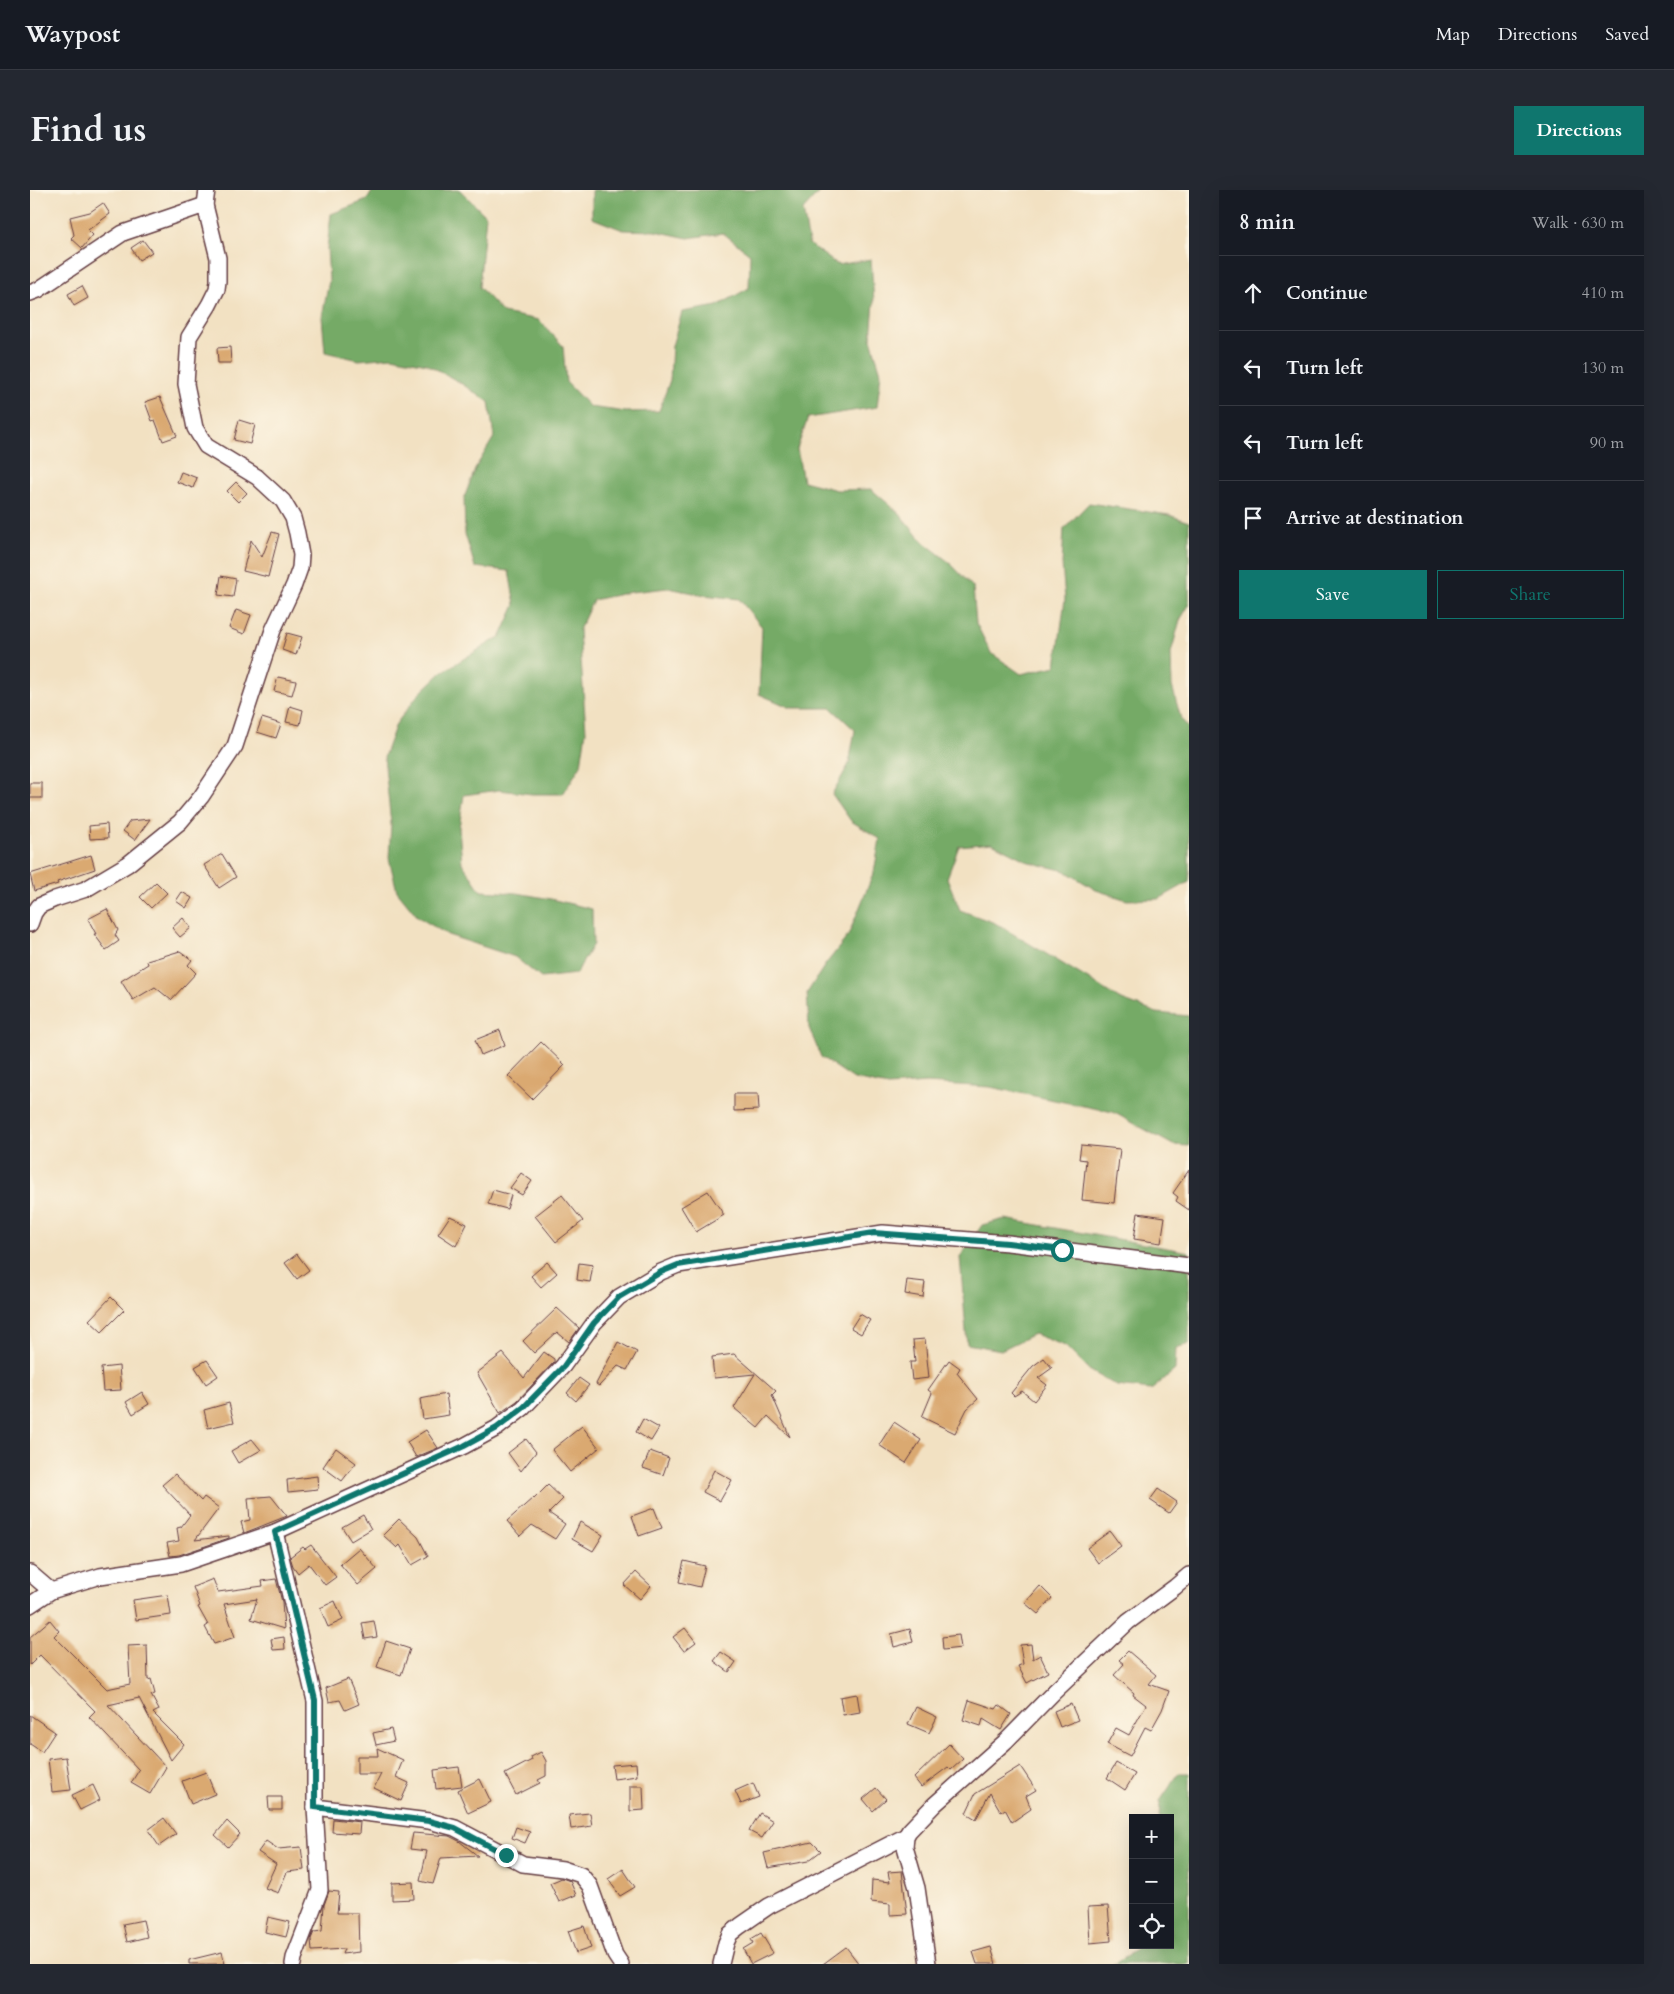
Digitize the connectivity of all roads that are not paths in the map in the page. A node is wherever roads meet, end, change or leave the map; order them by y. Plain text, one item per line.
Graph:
1 (207, 190) edge
2 (205, 205) junction
3 (30, 293) edge
4 (30, 924) edge
5 (1189, 1266) edge
6 (275, 1532) junction
7 (30, 1573) edge
8 (1189, 1575) edge
9 (51, 1591) junction
10 (30, 1605) edge
11 (315, 1807) junction
12 (906, 1836) junction
13 (293, 1964) edge
14 (621, 1964) edge
15 (721, 1964) edge
16 (928, 1964) edge

1 - 2 street
2 - 3 street
2 - 4 street
5 - 6 street
6 - 9 street
6 - 11 street
7 - 9 street
8 - 12 street
9 - 10 street
11 - 13 street
11 - 14 street
12 - 15 street
12 - 16 street

